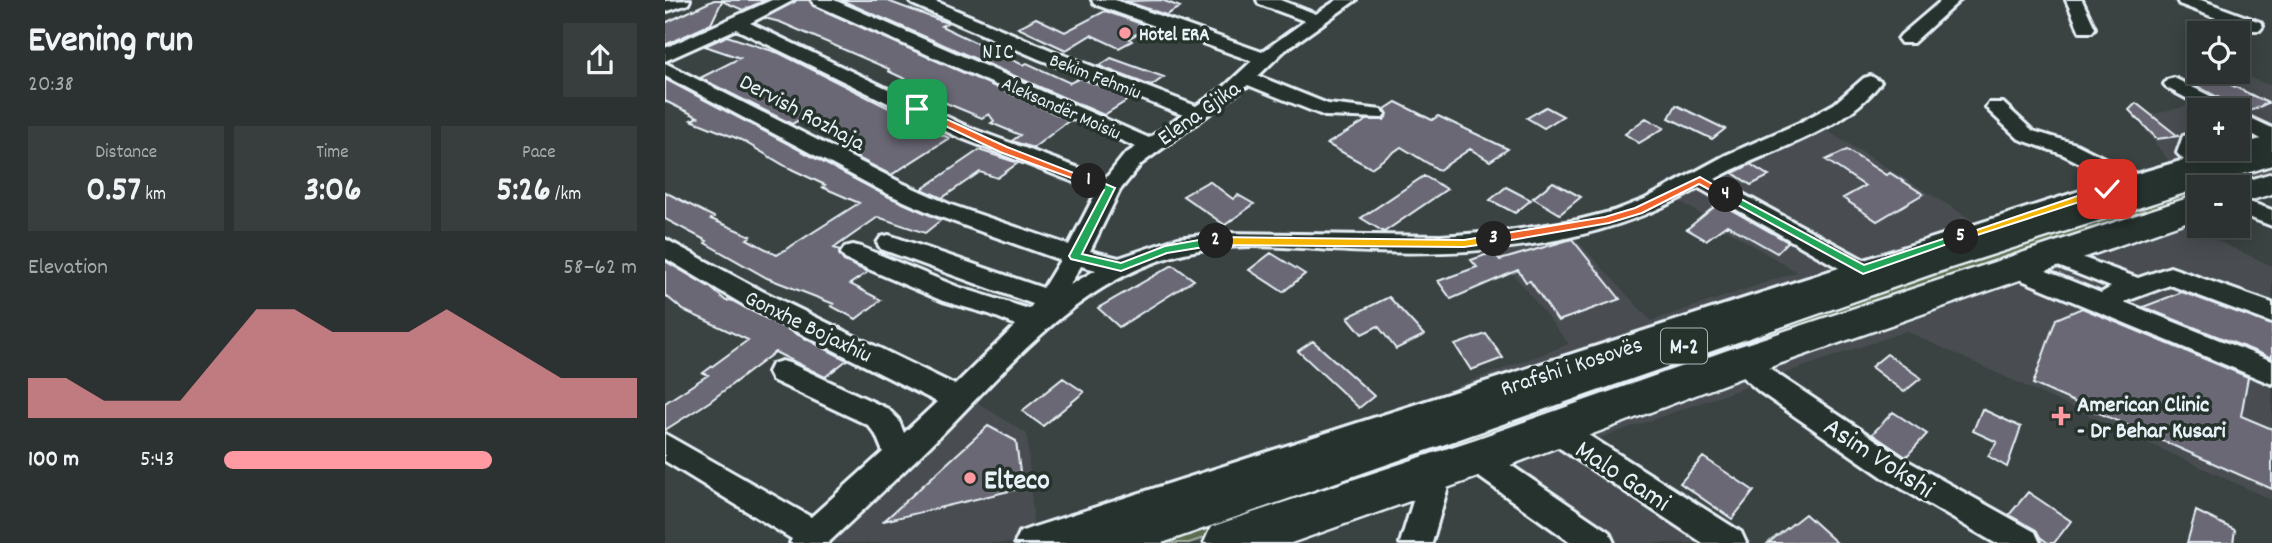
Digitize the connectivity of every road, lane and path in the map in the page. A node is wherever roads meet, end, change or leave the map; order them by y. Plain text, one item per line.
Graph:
1 (682, 0) edge
2 (786, 0) edge
3 (820, 0) edge
4 (918, 0) edge
5 (1100, 0) edge
6 (1265, 0) edge
7 (1348, 0) edge
8 (1952, 0) edge
9 (2074, 0) edge
10 (2185, 0) edge
11 (665, 7) edge
12 (1317, 20) junction
13 (736, 23) junction
14 (2254, 26) dead end
15 (2086, 28) dead end
16 (1906, 39) dead end
17 (665, 55) edge
18 (1265, 60) junction
19 (665, 69) edge
20 (1247, 78) junction
21 (1871, 82) dead end
22 (2174, 84) dead end
23 (2200, 98) edge
24 (1996, 107) dead end
25 (1197, 114) junction
26 (1375, 114) dead end
27 (2250, 124) edge
28 (2272, 136) edge
29 (2272, 142) edge
30 (2250, 144) edge
31 (1150, 146) junction
32 (2272, 155) edge
33 (2187, 156) edge
34 (1700, 180) junction
35 (2133, 181) junction
36 (2272, 183) edge
37 (1110, 188) junction
38 (2250, 189) edge
39 (2187, 209) edge
40 (2250, 210) edge
41 (2272, 218) edge
42 (889, 243) dead end
43 (665, 247) edge
44 (853, 253) dead end
45 (1075, 256) junction
46 (2033, 261) junction
47 (1121, 267) junction
48 (1863, 270) junction
49 (2137, 288) junction
50 (2111, 297) dead end
51 (1042, 311) junction
52 (2272, 313) edge
53 (1742, 361) junction
54 (782, 372) dead end
55 (2272, 373) edge
56 (956, 398) junction
57 (1553, 428) junction
58 (665, 446) edge
59 (899, 456) junction
60 (1476, 458) junction
61 (1438, 469) junction
62 (810, 540) edge
63 (1031, 543) edge
64 (1098, 543) edge
65 (1228, 543) edge
66 (1416, 543) edge
67 (1598, 543) edge
68 (1730, 543) edge
69 (2024, 543) edge

1 - 11 street
2 - 13 street
3 - 31 street, Aleksandër Moisiu
4 - 25 street, Bekim Fehmiu
5 - 18 street
6 - 12 street
7 - 12 street
8 - 16 street
9 - 15 street
10 - 14 street
12 - 18 street
13 - 17 street
13 - 37 street
18 - 20 street
19 - 45 street, Dervish Rozhaja
20 - 25 street, Elena Gjika
20 - 26 street, Elena Gjika
21 - 34 street
22 - 23 street
24 - 35 street
25 - 31 street, Elena Gjika
27 - 28 street
29 - 30 street, Rrafshi i Kosovës
31 - 37 street, Elena Gjika
32 - 64 highway, Rrafshi i Kosovës / M-2
33 - 35 street, Rrafshi i Kosovës
34 - 47 street
34 - 48 street
35 - 48 street, Rrafshi i Kosovës
36 - 38 highway
37 - 45 street, Elena Gjika
39 - 46 highway, M-2
40 - 41 street
42 - 51 street
43 - 56 street, Gonxhe Bojaxhiu
44 - 51 street
45 - 47 street
45 - 51 street, Elena Gjika
46 - 49 street
46 - 53 highway, M-2
46 - 55 street
47 - 51 street
48 - 63 street, Rrafshi i Kosovës
49 - 50 street
49 - 52 street
51 - 56 street, Elena Gjika
53 - 57 highway, M-2
53 - 69 street, Asim Vokshi
54 - 59 street
56 - 59 street, Elena Gjika
57 - 60 highway, M-2
57 - 68 street, Malo Gami
58 - 62 street, Elena Gjika
59 - 62 street, Elena Gjika
60 - 61 highway, M-2
60 - 67 street
61 - 65 highway, M-2
61 - 66 street

